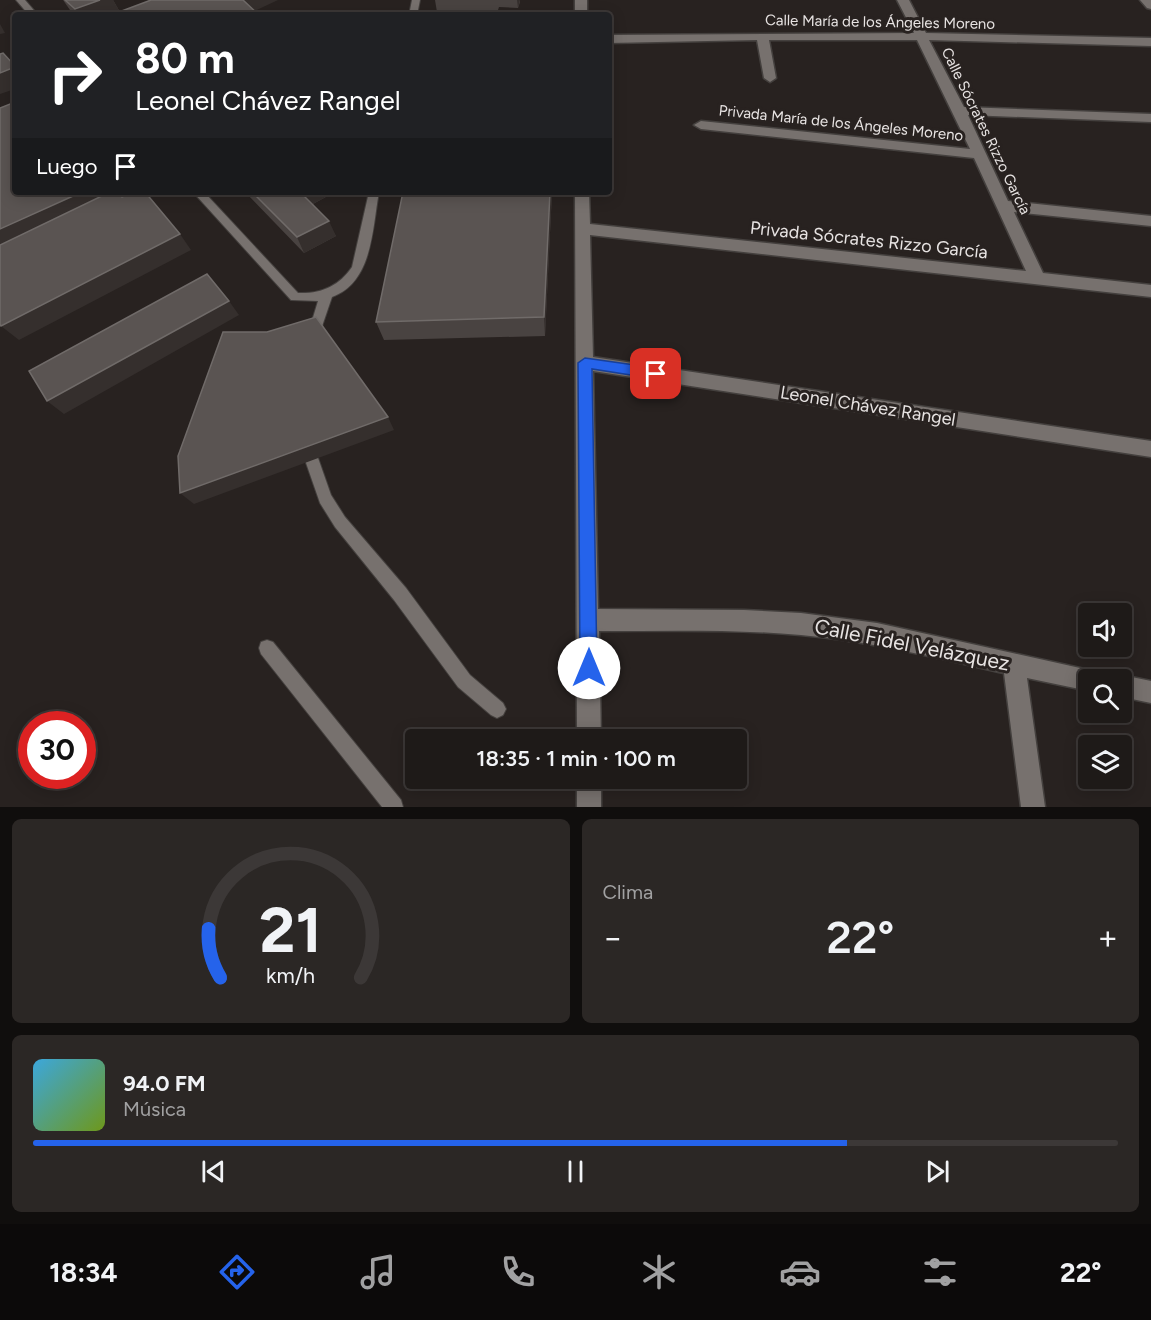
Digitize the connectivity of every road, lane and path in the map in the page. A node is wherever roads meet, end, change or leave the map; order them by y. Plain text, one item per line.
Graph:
1 (20, 0) edge
2 (903, 0) edge
3 (1146, 0) edge
4 (1151, 6) edge
5 (31, 12) edge
6 (762, 36) junction
7 (922, 36) junction
8 (612, 39) edge
9 (1151, 42) edge
10 (770, 78) dead end
11 (959, 111) junction
12 (1151, 118) edge
13 (701, 125) dead end
14 (978, 154) junction
15 (201, 195) edge
16 (373, 195) edge
17 (582, 195) edge
18 (1004, 206) junction
19 (1151, 221) edge
20 (582, 229) junction
21 (1037, 278) junction
22 (1151, 291) edge
23 (326, 296) junction
24 (314, 334) edge
25 (585, 363) junction
26 (1151, 449) edge
27 (312, 460) edge
28 (589, 620) junction
29 (267, 648) dead end
30 (1014, 664) junction
31 (1078, 677) edge
32 (1132, 688) edge
33 (1151, 692) edge
34 (497, 709) dead end
35 (589, 729) edge
36 (589, 789) edge
37 (394, 807) edge
38 (589, 807) edge
39 (1033, 807) edge

1 - 5 lane
2 - 7 street, Calle Sócrates Rizzo García
3 - 4 street
6 - 7 street, Calle María de los Ángeles Moreno
6 - 8 street, Calle María de los Ángeles Moreno
6 - 10 street
7 - 9 street, Calle María de los Ángeles Moreno
7 - 11 street, Calle Sócrates Rizzo García
11 - 12 street
11 - 14 street, Calle Sócrates Rizzo García
13 - 14 street, Privada María de los Ángeles Moreno
14 - 18 street, Calle Sócrates Rizzo García
15 - 23 lane
16 - 23 lane
17 - 20 street
18 - 19 street
18 - 21 street, Calle Sócrates Rizzo García
20 - 21 street, Privada Sócrates Rizzo García
20 - 25 street
21 - 22 street, Privada Sócrates Rizzo García
23 - 24 lane
25 - 26 street, Leonel Chávez Rangel
25 - 28 street
27 - 34 lane
28 - 30 street, Calle Fidel Velázquez
28 - 35 street
29 - 37 lane
30 - 31 street, Calle Fidel Velázquez
30 - 39 street
32 - 33 street
36 - 38 street

